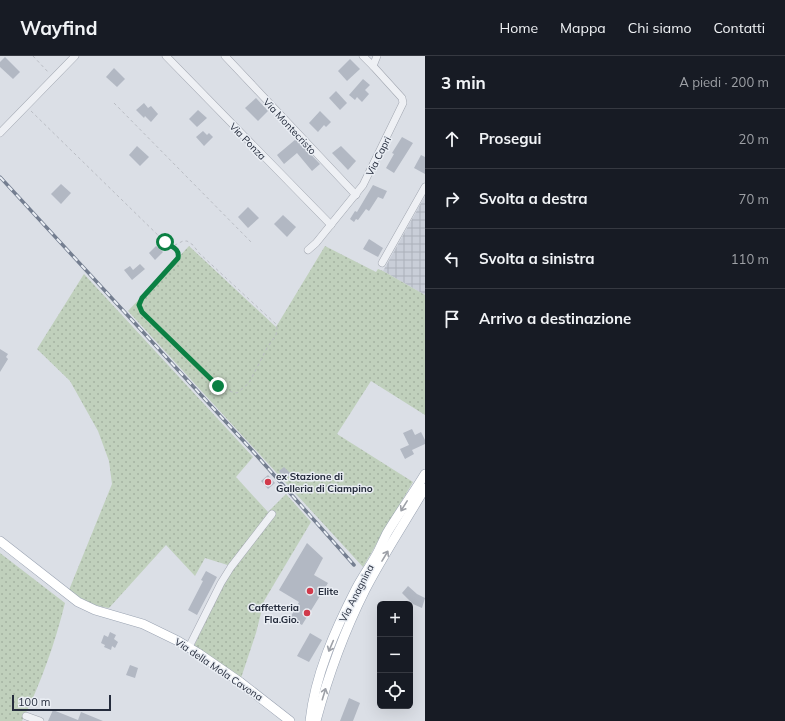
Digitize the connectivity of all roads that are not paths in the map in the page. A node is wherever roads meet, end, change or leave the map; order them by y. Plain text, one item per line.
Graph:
1 (75, 56) edge
2 (166, 56) edge
3 (224, 56) edge
4 (363, 56) edge
5 (377, 56) edge
6 (373, 66) junction
7 (0, 133) edge
8 (425, 187) edge
9 (356, 195) junction
10 (331, 225) junction
11 (308, 250) dead end
12 (382, 263) dead end
13 (425, 474) edge
14 (425, 488) edge
15 (272, 514) dead end
16 (0, 541) edge
17 (345, 624) junction
18 (189, 647) junction
19 (26, 716) dead end
20 (40, 721) edge
21 (290, 721) edge
22 (310, 721) edge
23 (316, 721) edge

1 - 7 street
2 - 10 street, Via Ponza
3 - 9 street, Via Montecristo
4 - 6 street
5 - 6 street
6 - 9 street, Via Capri
8 - 12 street
9 - 10 street, Via Capri
10 - 11 street, Via Capri
13 -> 17 main road, Via Anagnina
17 -> 14 main road, Via Anagnina
15 - 18 street
16 - 18 main road, Via della Mola Cavona
17 -> 22 main road, Via Anagnina
23 -> 17 main road, Via Anagnina
18 - 21 main road, Via della Mola Cavona
19 - 20 street

